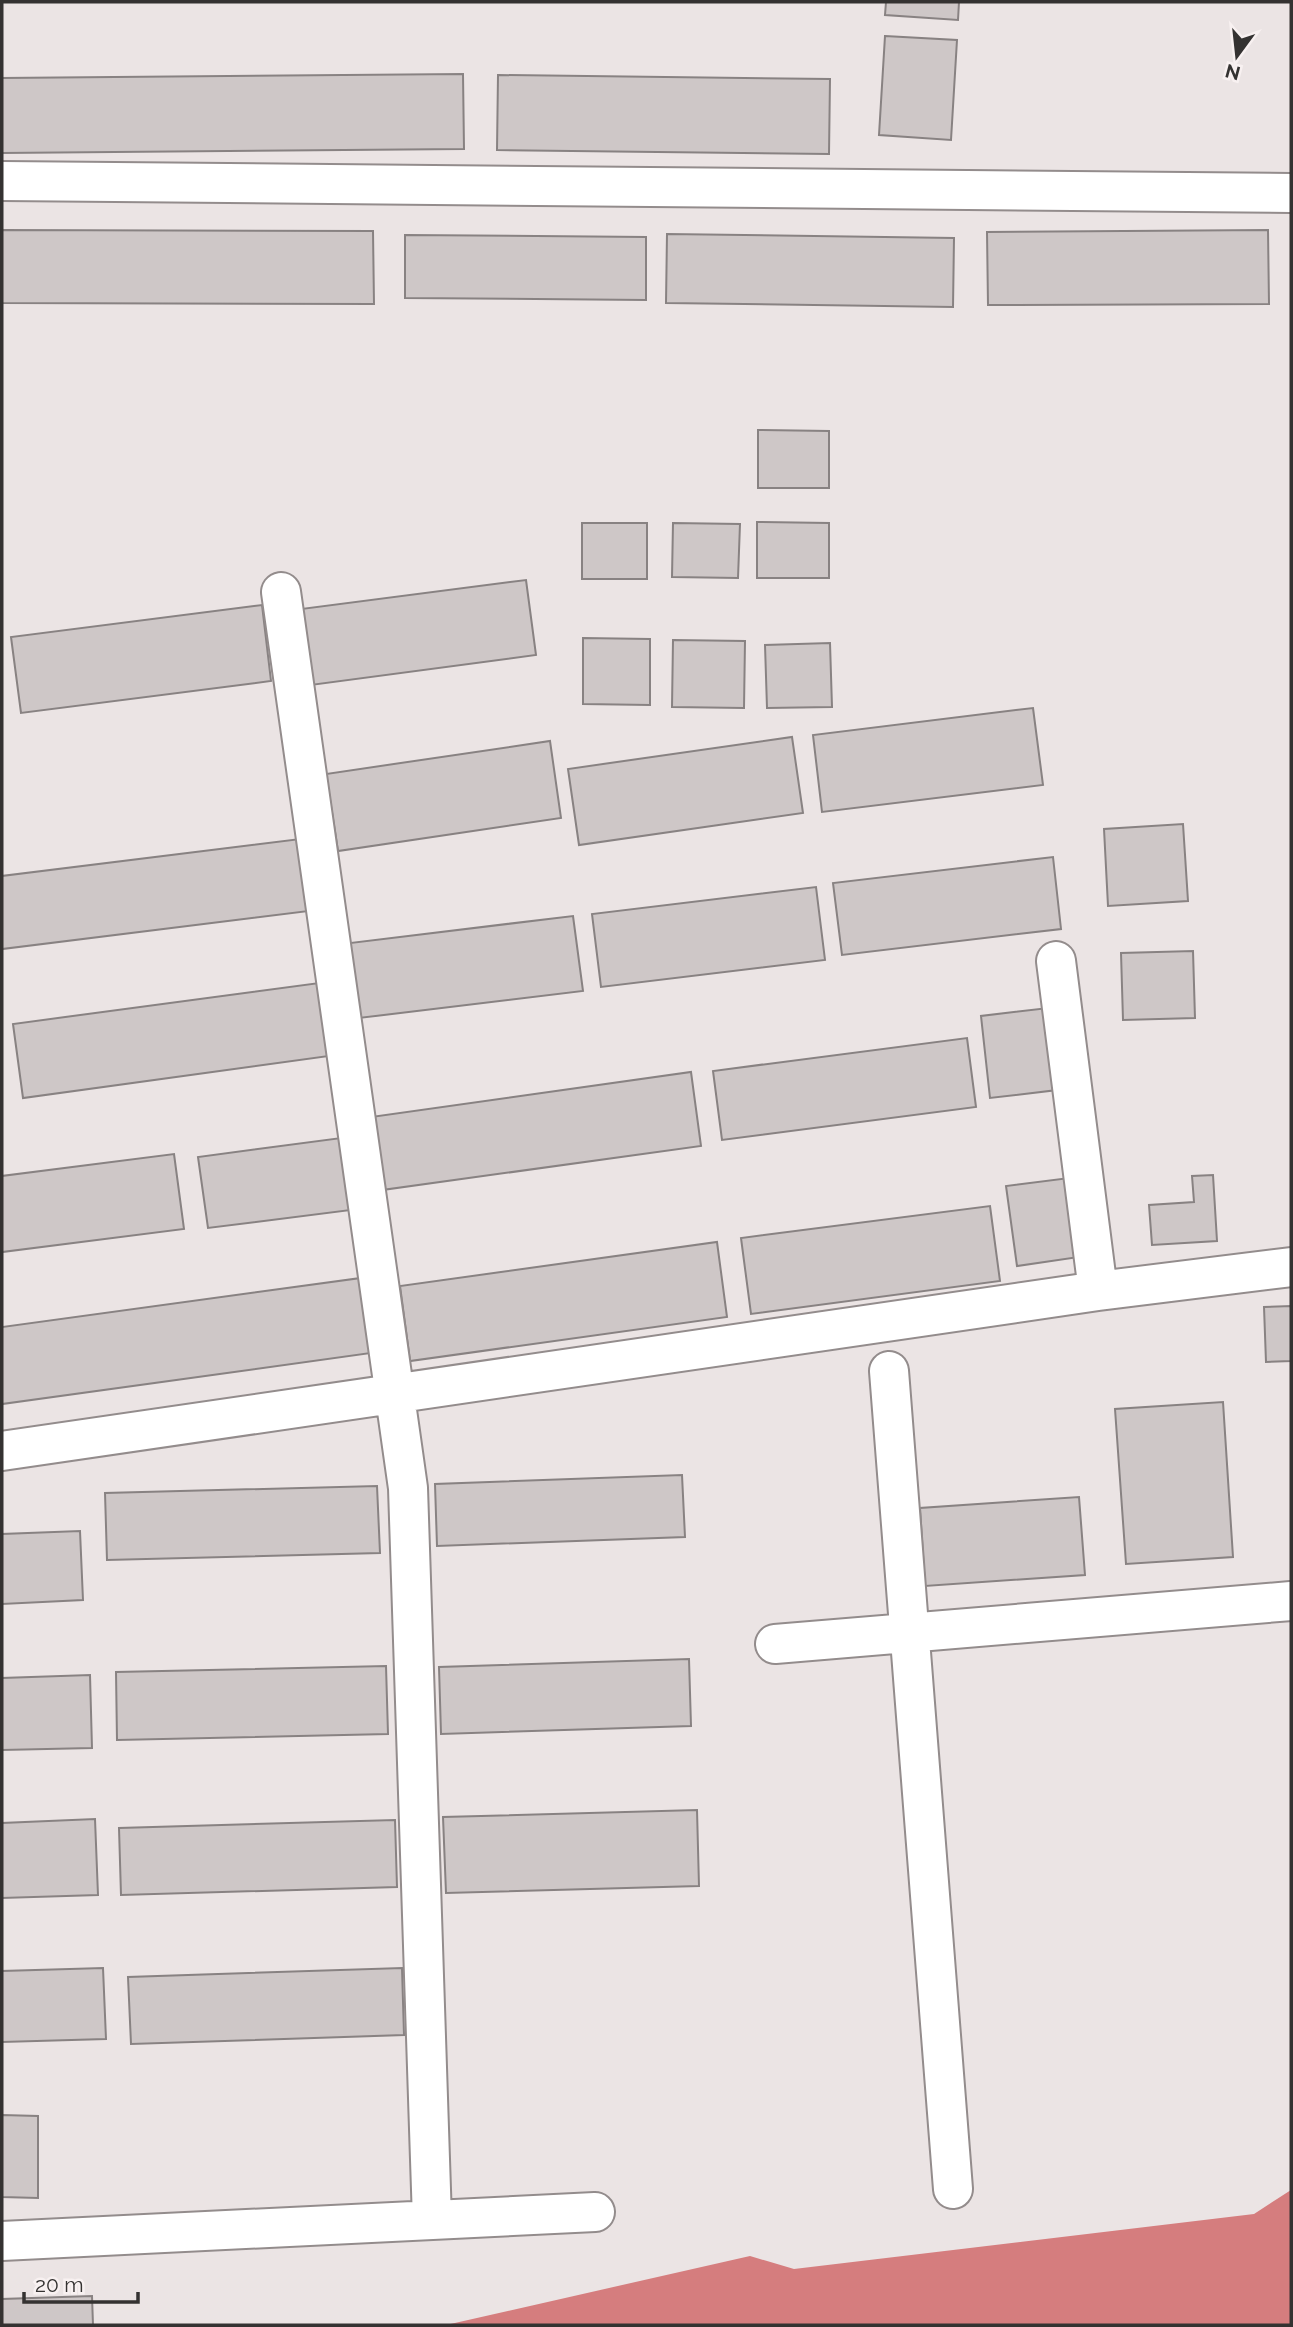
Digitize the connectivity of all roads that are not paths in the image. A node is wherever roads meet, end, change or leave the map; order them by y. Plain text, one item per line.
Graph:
1 (2, 181) edge
2 (1291, 192) edge
3 (281, 592) dead end
4 (1056, 961) dead end
5 (1291, 1267) edge
6 (1098, 1291) junction
7 (888, 1371) dead end
8 (395, 1394) junction
9 (2, 1451) edge
10 (1291, 1601) edge
11 (909, 1633) junction
12 (775, 1644) dead end
13 (953, 2189) dead end
14 (595, 2212) dead end
15 (432, 2220) junction
16 (2, 2241) edge

1 - 2 street
3 - 8 street
4 - 6 street
5 - 6 street
6 - 8 street
7 - 11 street
8 - 9 street
8 - 15 street
10 - 11 street
11 - 12 street
11 - 13 street
14 - 15 street
15 - 16 street

